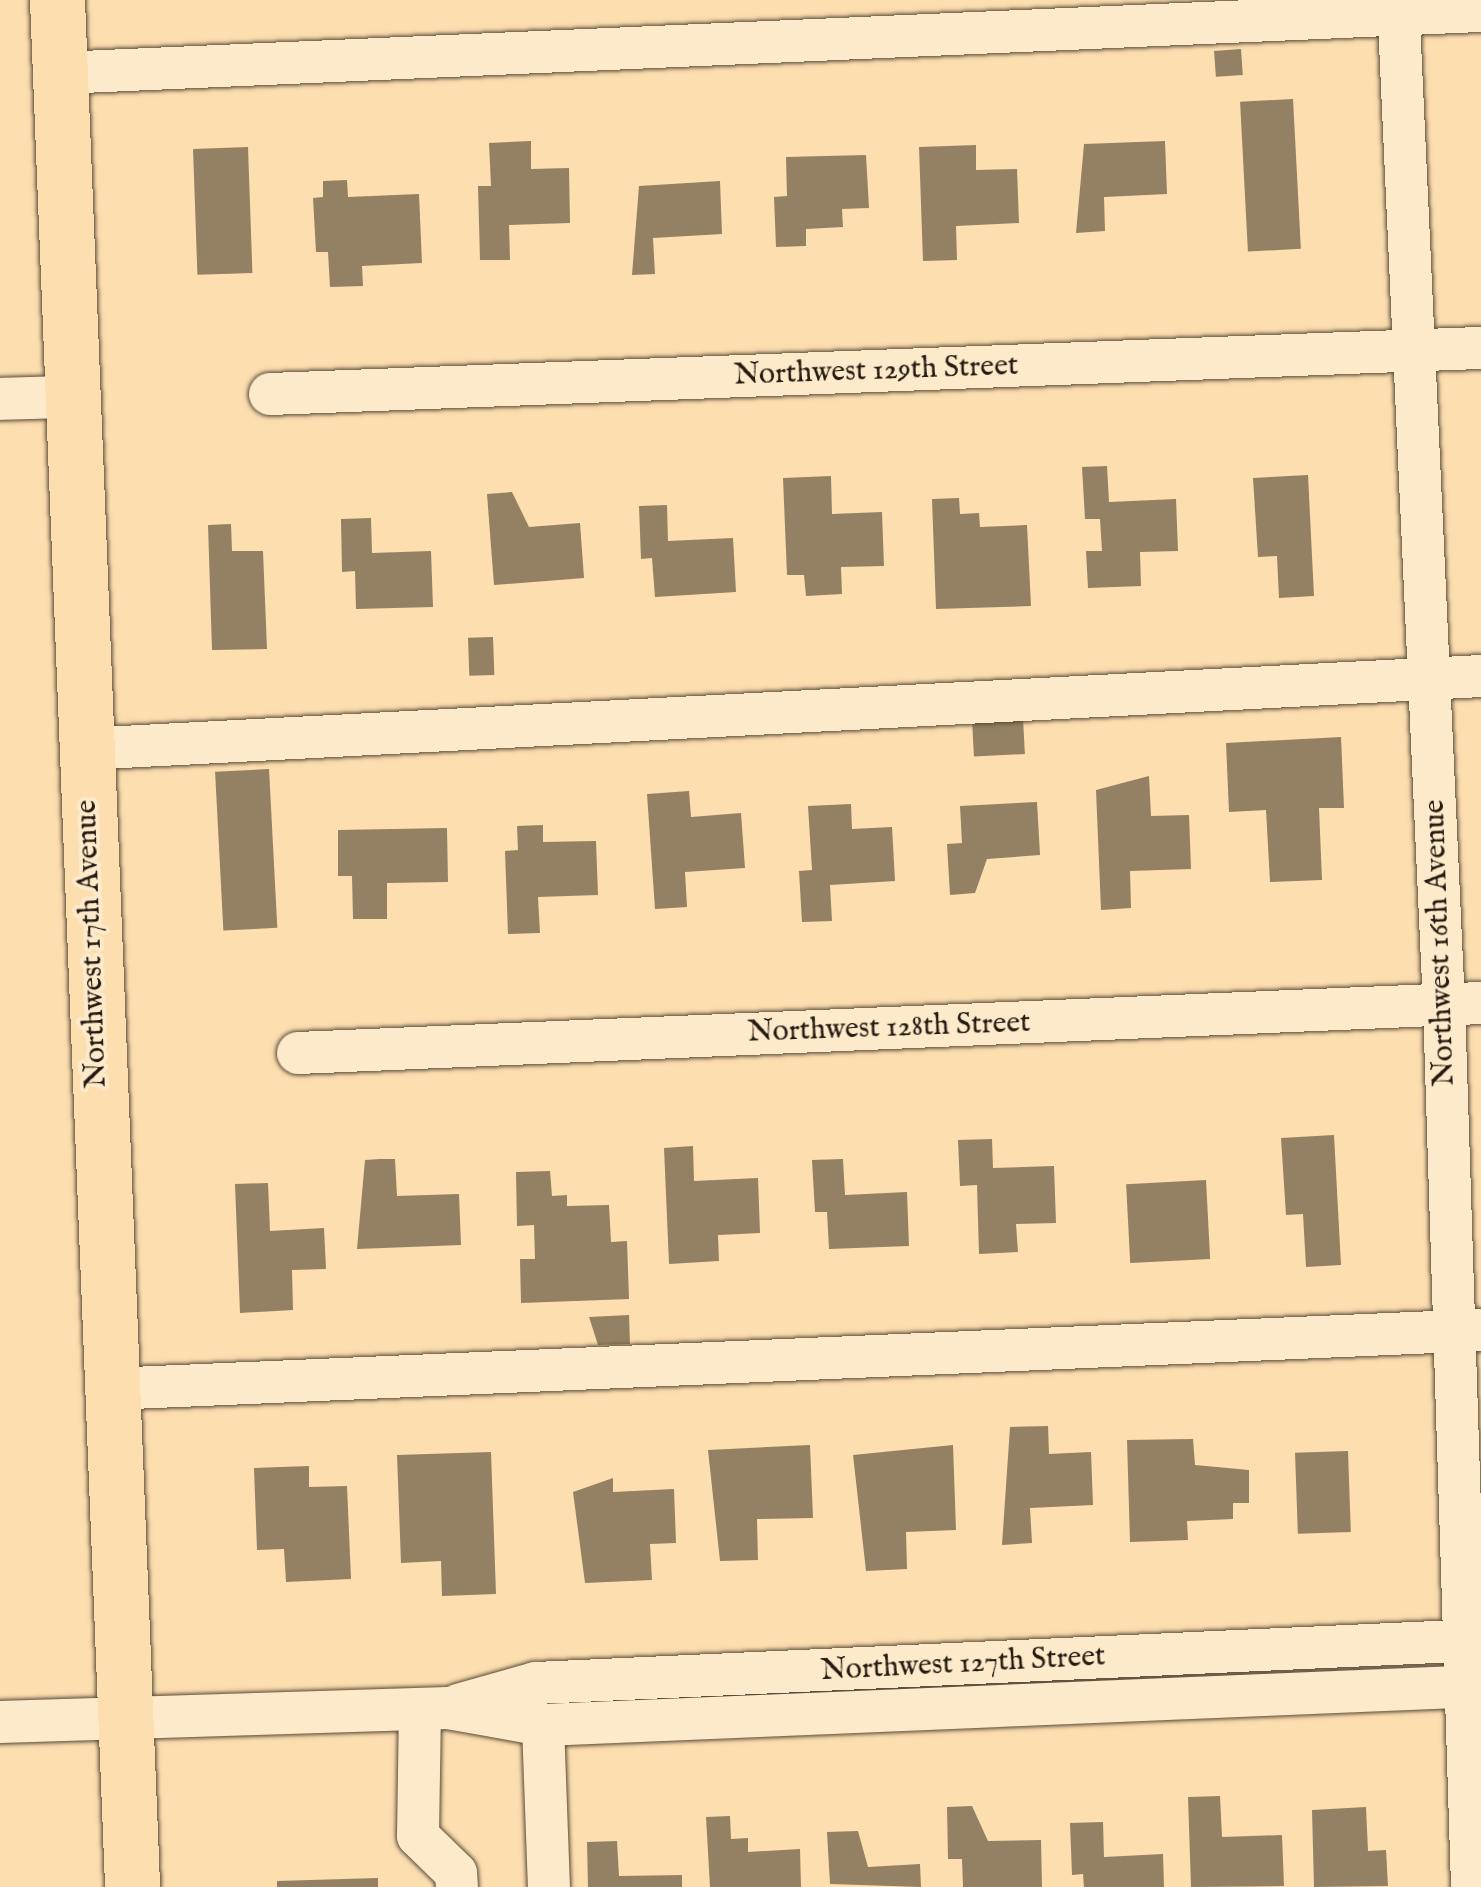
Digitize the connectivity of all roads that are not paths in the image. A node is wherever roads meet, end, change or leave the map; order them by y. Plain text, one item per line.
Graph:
1 (57, 0) edge
2 (1398, 7) edge
3 (1481, 11) edge
4 (59, 73) junction
5 (1481, 348) edge
6 (1412, 351) junction
7 (270, 394) dead end
8 (69, 397) junction
9 (0, 398) edge
10 (1481, 676) edge
11 (1428, 678) junction
12 (84, 749) junction
13 (1462, 1004) edge
14 (298, 1054) dead end
15 (1467, 1331) edge
16 (108, 1389) junction
17 (1472, 1640) edge
18 (1472, 1686) edge
19 (434, 1708) junction
20 (120, 1718) junction
21 (0, 1722) edge
22 (543, 1724) junction
23 (132, 1887) edge
24 (457, 1887) edge
25 (549, 1887) edge
26 (1472, 1887) edge

1 - 4 main road, Northwest 17th Avenue
2 - 3 street
2 - 4 street
2 - 6 street, Northwest 16th Avenue
4 - 8 main road, Northwest 17th Avenue
5 - 6 street, Northwest 129th Street
6 - 7 street, Northwest 129th Street
6 - 11 street, Northwest 16th Avenue
8 - 9 street
8 - 12 main road, Northwest 17th Avenue
10 - 11 street
11 - 12 street
11 - 13 street, Northwest 16th Avenue
12 - 16 main road, Northwest 17th Avenue
13 - 14 street, Northwest 128th Street
13 - 15 street, Northwest 16th Avenue
15 - 16 street
15 - 17 street, Northwest 16th Avenue
16 - 20 main road, Northwest 17th Avenue
17 - 18 street, Northwest 16th Avenue
17 - 19 street, Northwest 127th Street
18 - 22 street, Northwest 127th Street
18 - 26 street, Northwest 16th Avenue
19 - 20 street, Northwest 127th Street
19 - 22 street, Northwest 127th Street
19 - 24 street
20 - 21 street, Northwest 127th Street
20 - 23 main road, Northwest 17th Avenue
22 - 25 street

